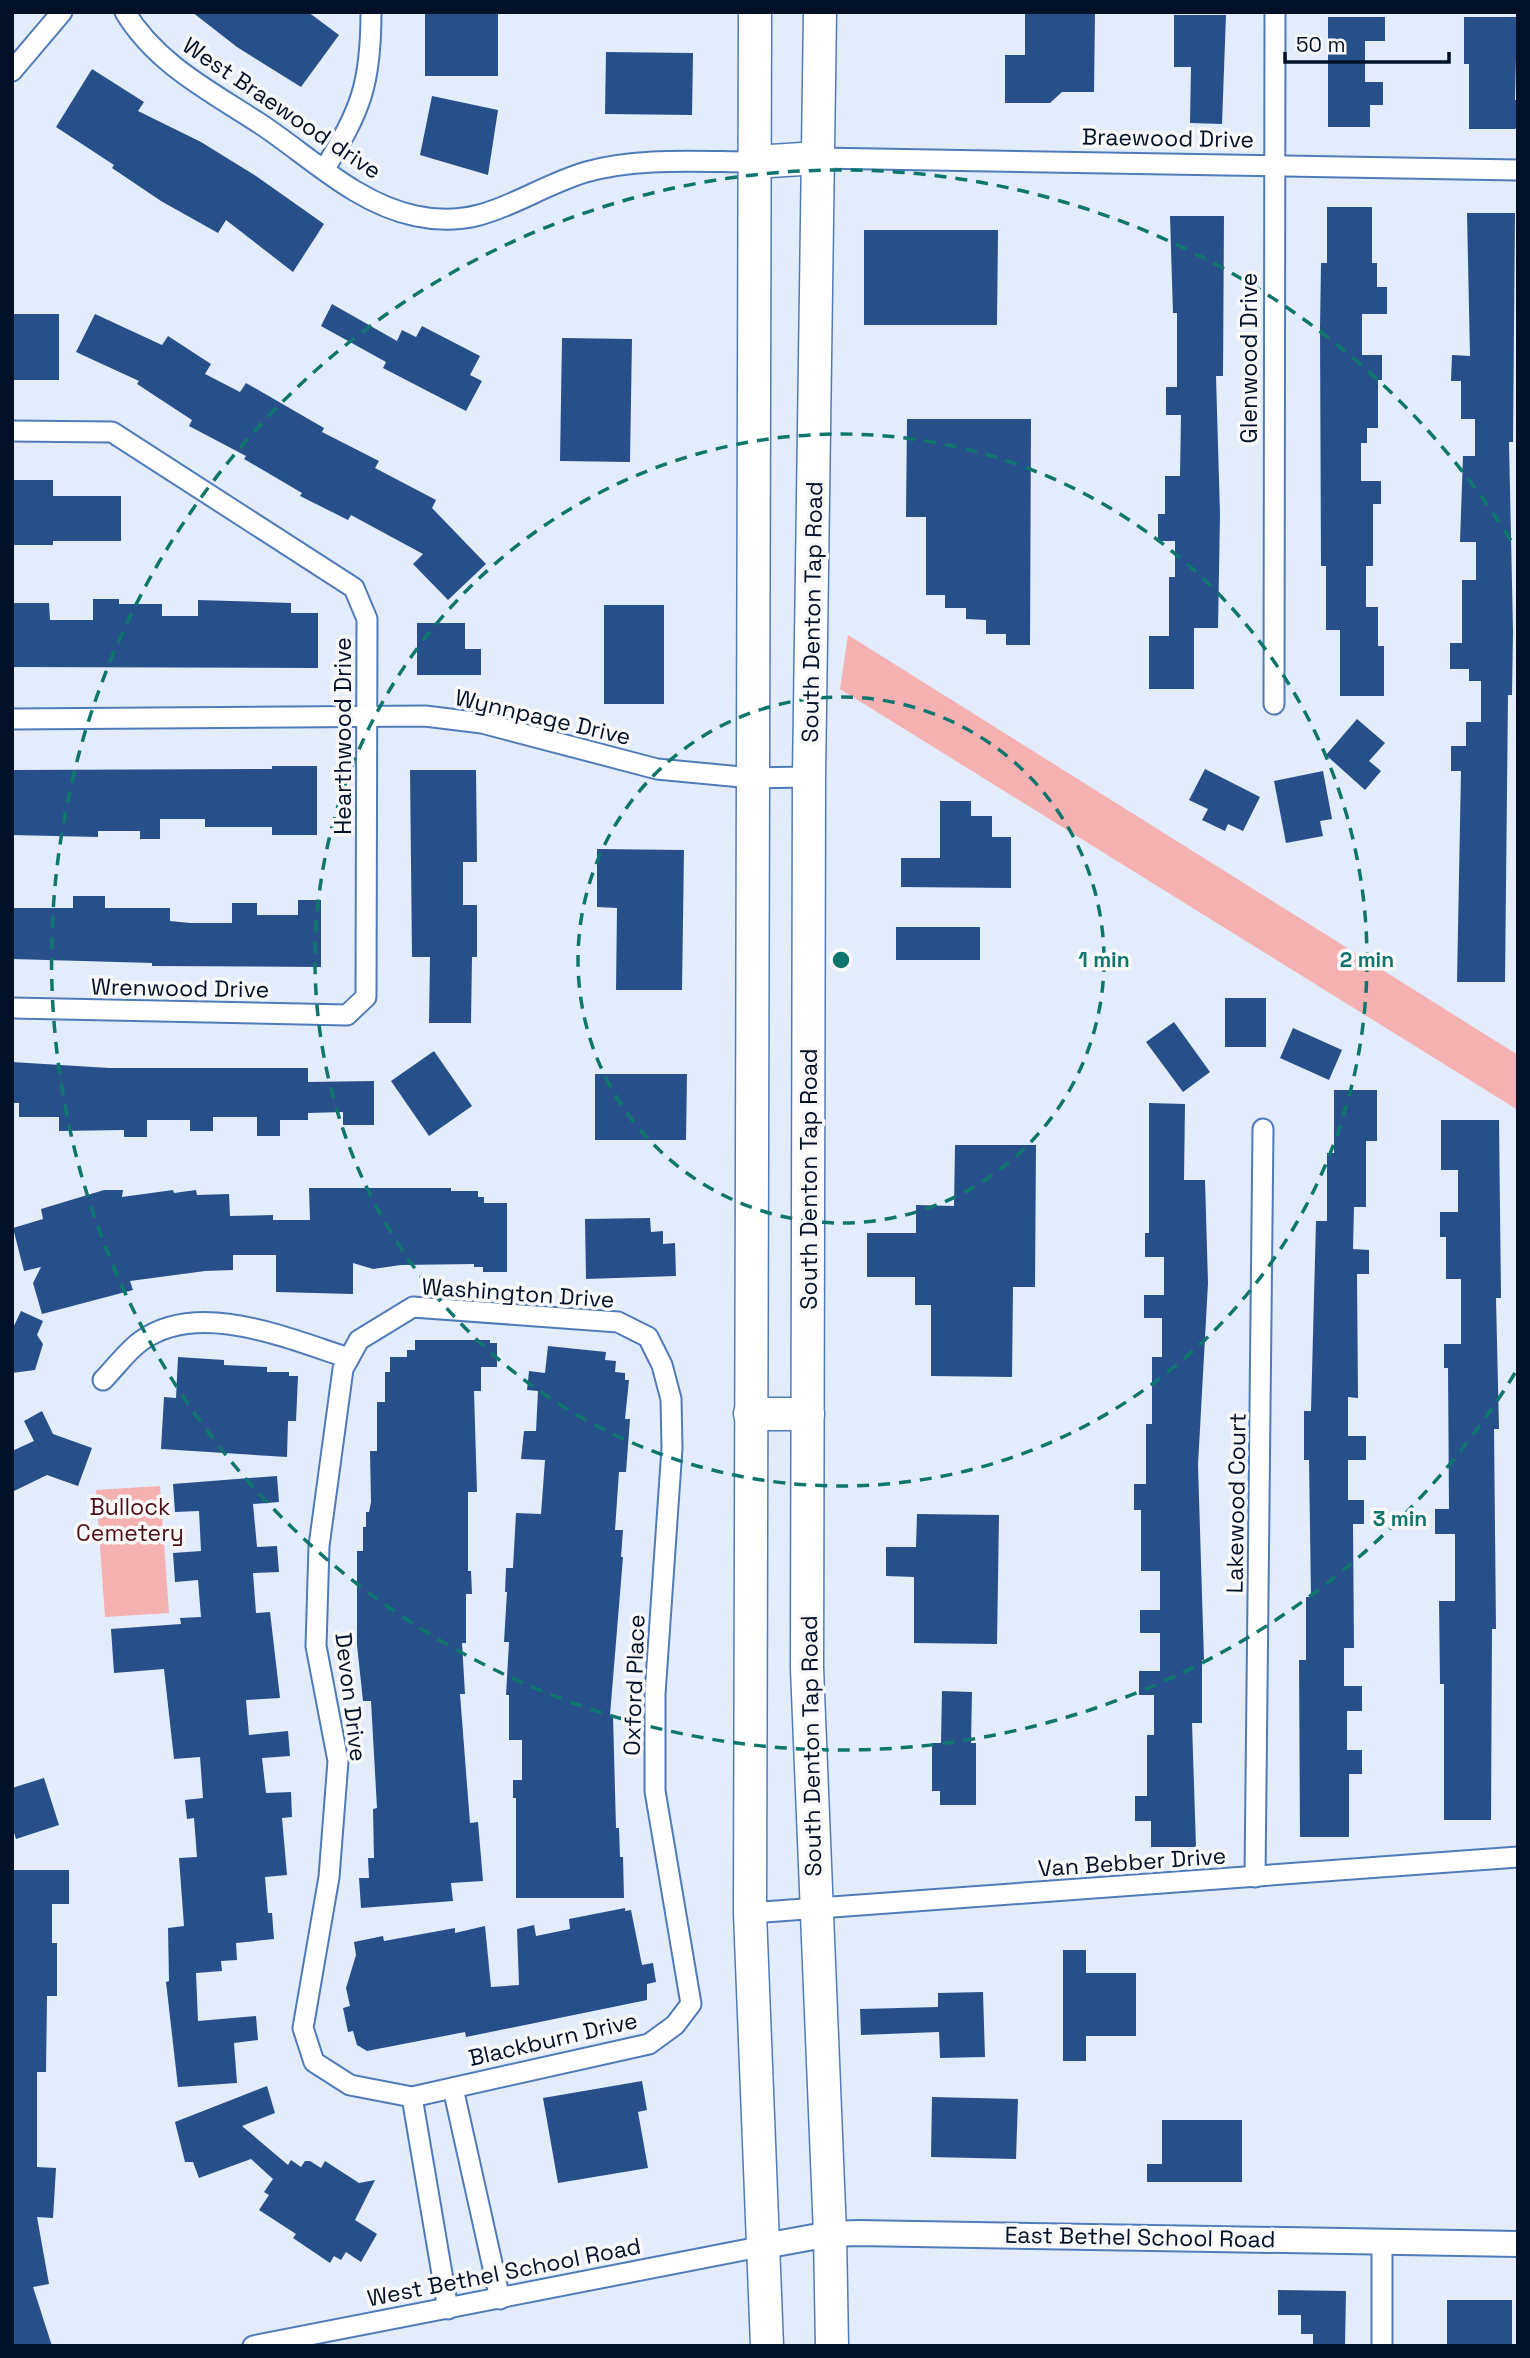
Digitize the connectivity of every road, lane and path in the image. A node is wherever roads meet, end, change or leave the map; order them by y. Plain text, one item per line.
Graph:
1 (62, 12) edge
2 (125, 12) edge
3 (371, 12) edge
4 (755, 12) edge
5 (820, 12) edge
6 (1275, 12) edge
7 (12, 71) edge
8 (818, 158) junction
9 (754, 162) junction
10 (1273, 164) junction
11 (324, 170) junction
12 (1518, 170) edge
13 (12, 431) edge
14 (1273, 704) dead end
15 (368, 714) junction
16 (12, 719) edge
17 (809, 777) junction
18 (752, 778) junction
19 (12, 1008) edge
20 (347, 1015) joint
21 (1263, 1129) dead end
22 (359, 1340) joint
23 (349, 1359) junction
24 (662, 1365) joint
25 (103, 1380) dead end
26 (750, 1414) junction
27 (808, 1414) junction
28 (1518, 1857) edge
29 (1255, 1877) junction
30 (816, 1910) junction
31 (750, 1913) junction
32 (691, 2004) joint
33 (350, 2085) joint
34 (453, 2088) junction
35 (412, 2097) junction
36 (830, 2234) junction
37 (1382, 2241) junction
38 (1518, 2244) edge
39 (764, 2246) junction
40 (500, 2299) junction
41 (448, 2309) junction
42 (253, 2346) edge
43 (767, 2346) edge
44 (832, 2346) edge
45 (1382, 2346) edge

1 - 7 street
2 - 11 street, West Braewood drive
3 - 11 street
4 - 9 main road
5 - 8 main road, South Denton Tap Road
6 - 10 street, Glenwood Drive
8 - 9 main road
8 - 10 street, Braewood Drive
8 - 17 main road, South Denton Tap Road
9 - 11 street, West Braewood drive
9 - 18 main road
10 - 12 street, Braewood Drive
10 - 14 street, Glenwood Drive
13 - 15 street, Hearthwood Drive
15 - 16 street, Wynnpage Drive
15 - 18 street, Wynnpage Drive
15 - 20 street, Hearthwood Drive
17 - 18 street, Wynnpage Drive
17 - 27 main road, South Denton Tap Road
18 - 26 main road
19 - 20 street, Wrenwood Drive
21 - 29 street, Lakewood Court
22 - 23 street, Devon Drive
22 - 24 street, Washington Drive
23 - 25 street
23 - 33 street, Devon Drive
24 - 32 street, Oxford Place
26 - 27 main road
26 - 31 main road
27 - 30 main road, South Denton Tap Road
28 - 29 street, Van Bebber Drive
29 - 30 street, Van Bebber Drive
30 - 31 street, Van Bebber Drive
30 - 36 main road, South Denton Tap Road
31 - 39 main road
32 - 34 street, Blackburn Drive
33 - 35 street, Blackburn Drive
34 - 35 street, Blackburn Drive
34 - 40 street, Blackburn Drive
35 - 41 street
36 - 37 street, East Bethel School Road
36 - 39 street, East Bethel School Road
36 - 44 main road, South Denton Tap Road
37 - 38 street, East Bethel School Road
37 - 45 street
39 - 40 street, West Bethel School Road
39 - 43 main road
40 - 41 street, West Bethel School Road
41 - 42 street, West Bethel School Road

